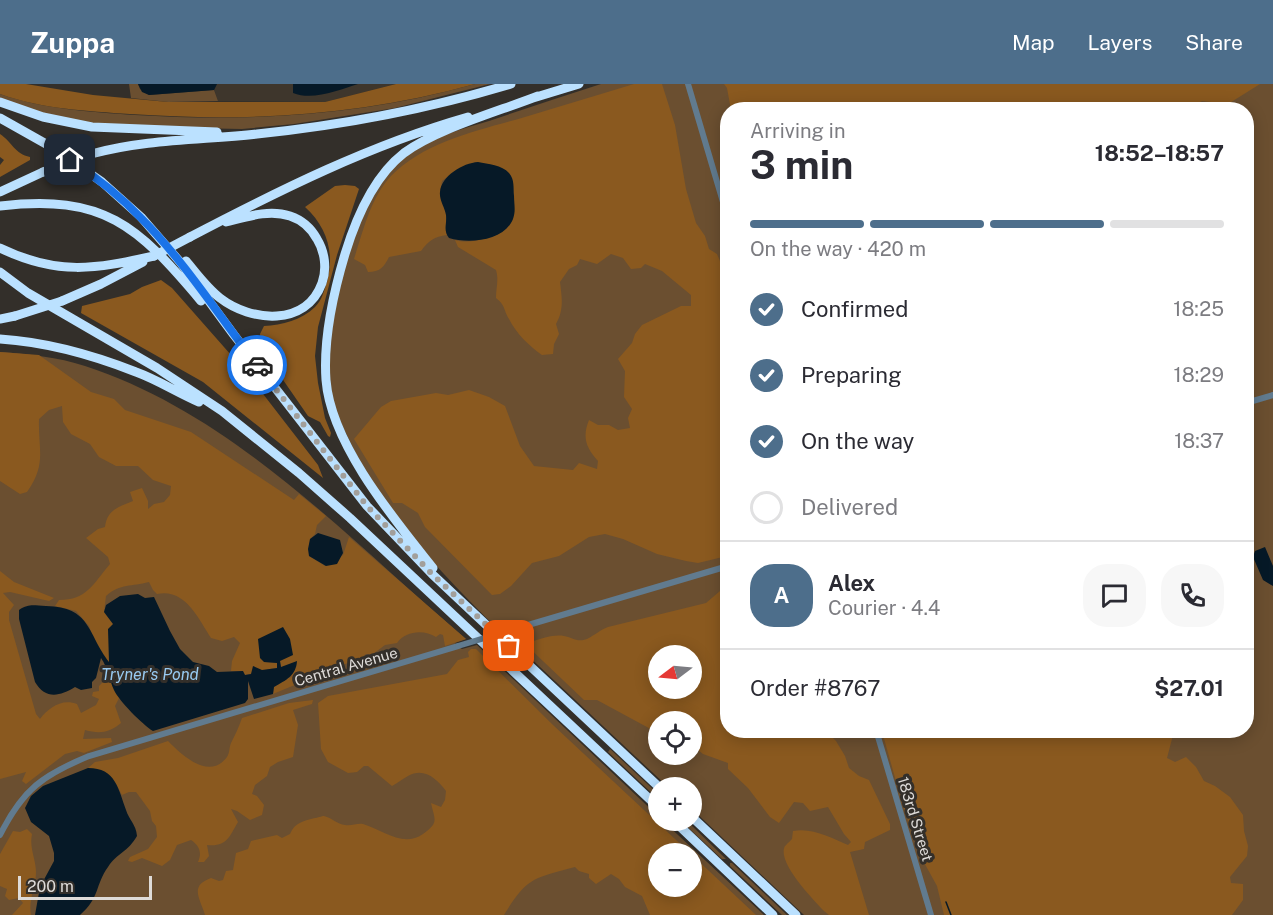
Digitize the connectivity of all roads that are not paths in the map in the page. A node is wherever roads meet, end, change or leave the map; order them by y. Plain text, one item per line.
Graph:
1 (511, 84) edge
2 (579, 84) edge
3 (688, 84) edge
4 (538, 96) junction
5 (0, 102) edge
6 (0, 118) edge
7 (256, 134) junction
8 (0, 192) edge
9 (720, 192) edge
10 (0, 206) edge
11 (141, 217) junction
12 (212, 226) junction
13 (0, 248) edge
14 (134, 263) junction
15 (0, 272) edge
16 (0, 319) edge
17 (234, 335) junction
18 (0, 339) edge
19 (1273, 395) edge
20 (1254, 401) edge
21 (222, 411) junction
22 (720, 568) edge
23 (460, 599) junction
24 (878, 738) edge
25 (648, 777) edge
26 (648, 798) edge
27 (702, 826) edge
28 (685, 831) edge
29 (0, 835) edge
30 (773, 915) edge
31 (796, 915) edge
32 (931, 915) edge

1 - 7 highway
2 - 4 highway
3 - 9 street
4 - 12 highway
4 - 23 highway
5 - 7 highway
6 - 11 highway
7 - 8 highway, bridge
10 - 17 highway
11 - 12 highway
11 - 17 highway
12 - 14 highway, bridge
13 - 14 highway
14 - 16 highway, bridge
15 - 21 highway
17 - 23 highway
18 - 21 highway
19 - 20 street
21 - 26 highway
22 - 29 street, Central Avenue, bridge
23 - 25 highway
24 - 32 street, 183rd Street
27 - 31 highway
28 - 30 highway

